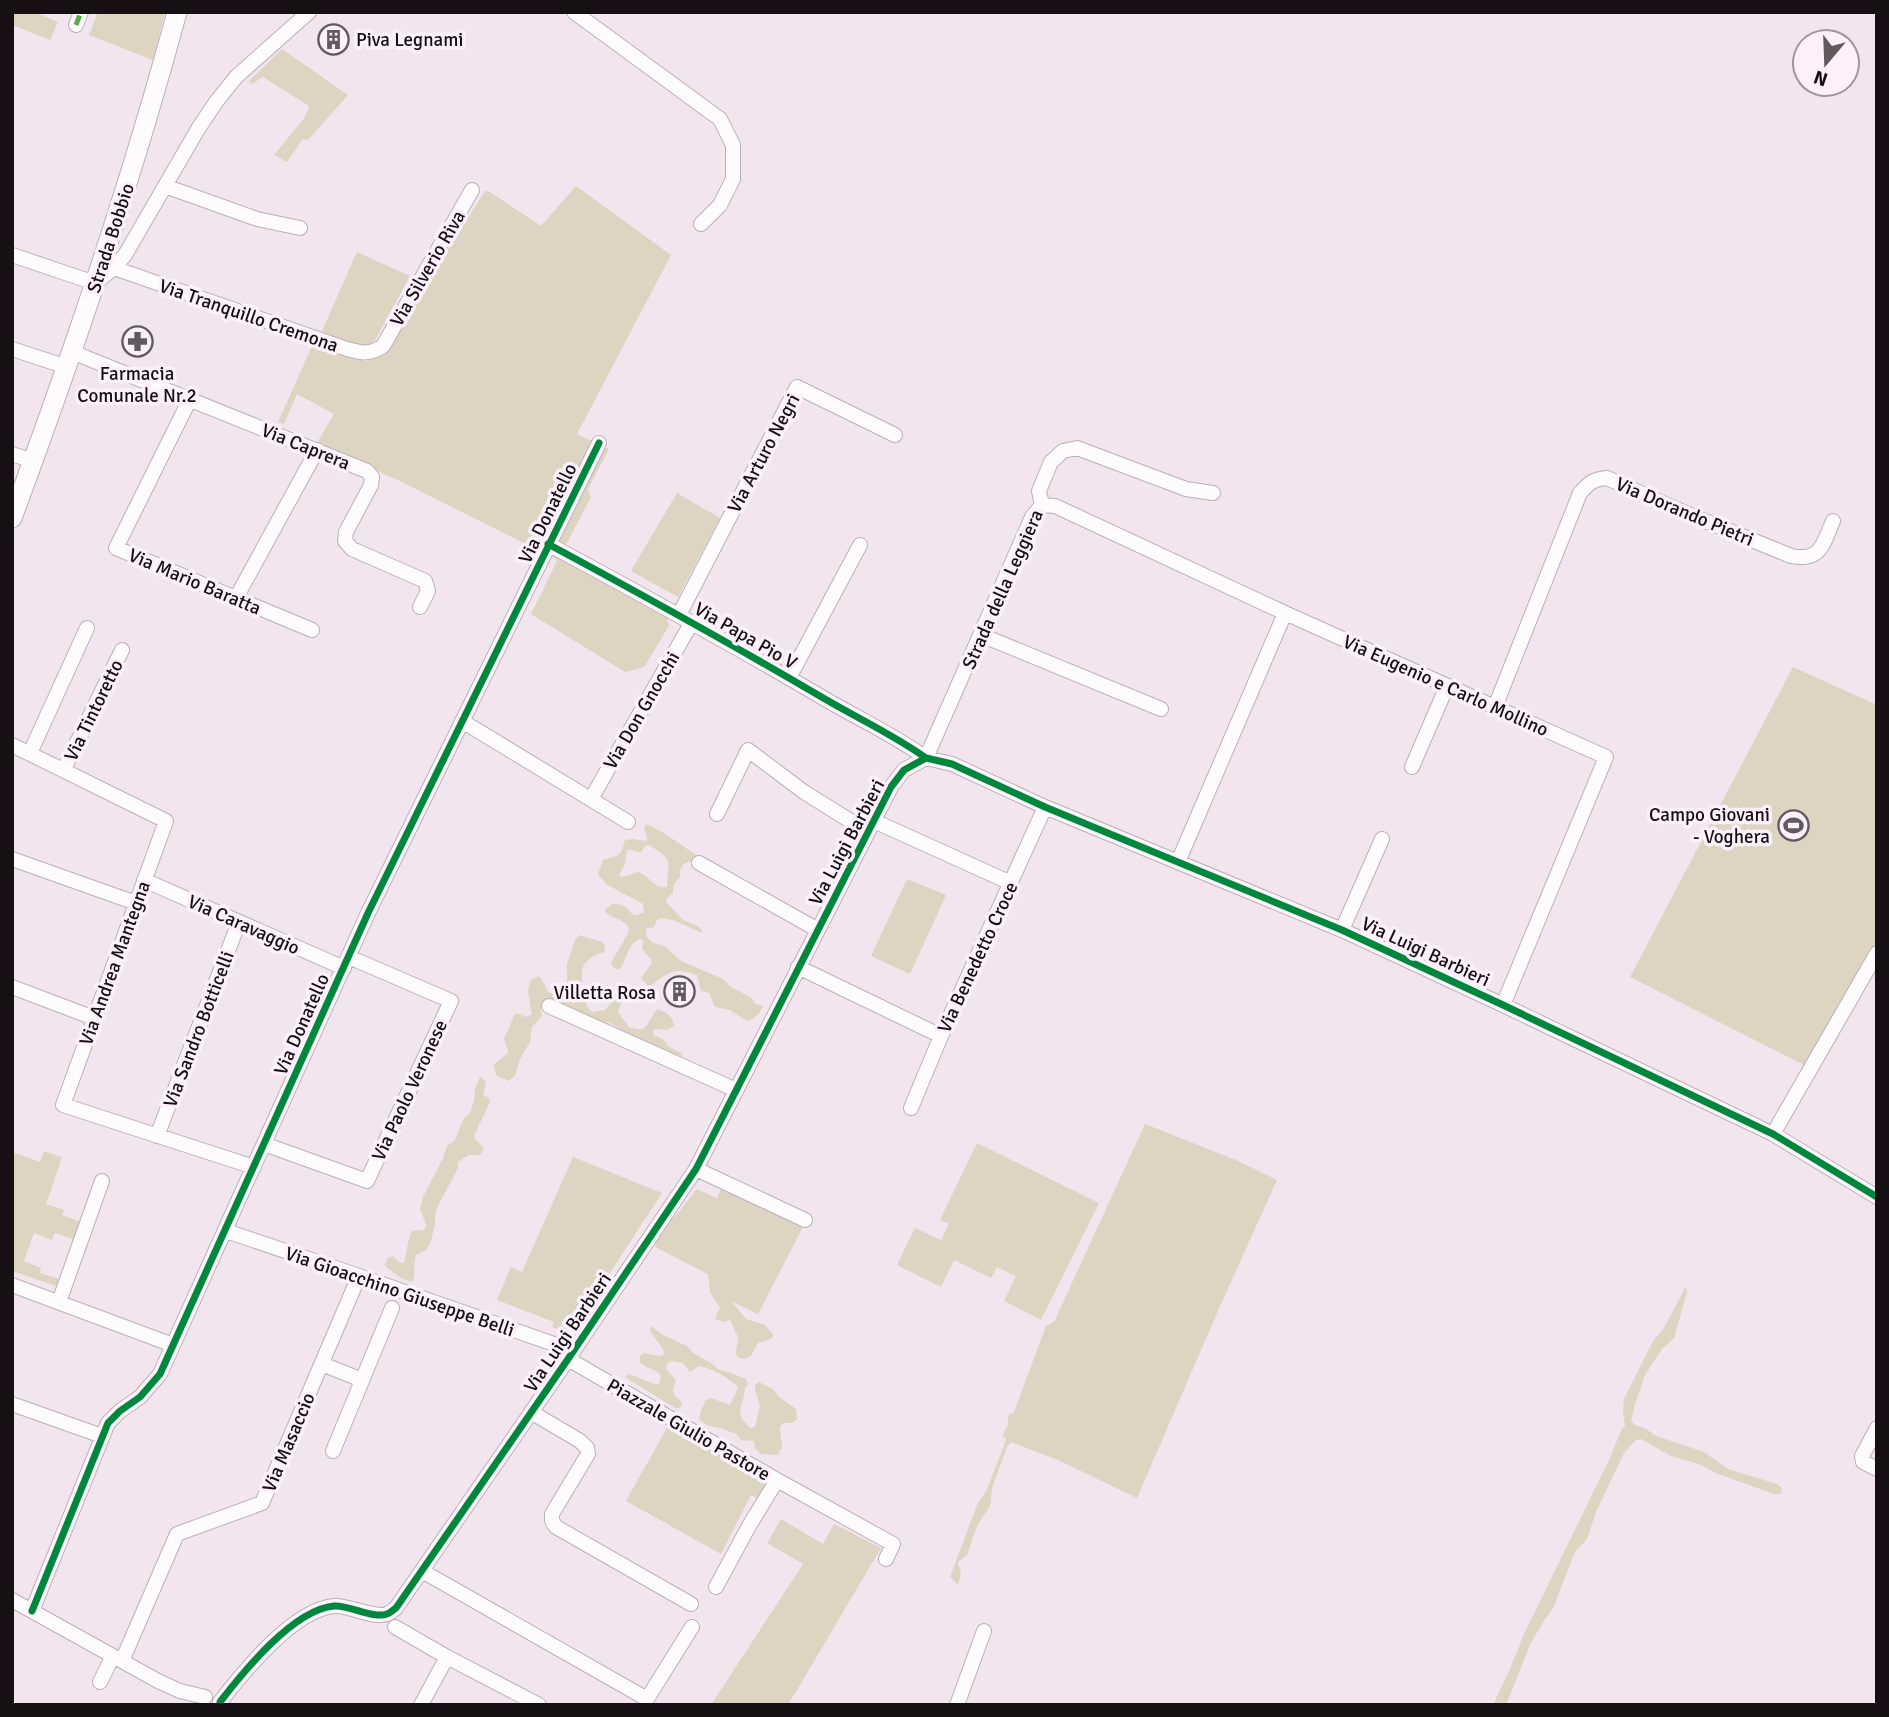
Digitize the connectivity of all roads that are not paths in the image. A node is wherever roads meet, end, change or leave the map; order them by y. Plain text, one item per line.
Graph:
1 (177, 12) edge
2 (309, 12) edge
3 (574, 12) edge
4 (165, 186) junction
5 (472, 190) dead end
6 (148, 218) junction
7 (701, 224) dead end
8 (114, 226) junction
9 (300, 228) dead end
10 (138, 234) junction
11 (12, 255) edge
12 (114, 268) junction
13 (95, 283) junction
14 (383, 346) joint
15 (12, 349) edge
16 (102, 364) junction
17 (67, 367) junction
18 (190, 400) junction
19 (895, 435) dead end
20 (598, 443) dead end
21 (317, 450) junction
22 (12, 454) edge
23 (33, 461) junction
24 (1213, 493) dead end
25 (1042, 505) junction
26 (13, 515) edge
27 (1833, 521) dead end
28 (548, 544) junction
29 (860, 545) dead end
30 (236, 598) junction
31 (419, 607) dead end
32 (1285, 613) junction
33 (679, 615) junction
34 (692, 622) junction
35 (87, 628) dead end
36 (312, 630) dead end
37 (981, 635) junction
38 (122, 650) dead end
39 (789, 678) junction
40 (1447, 686) junction
41 (1495, 707) junction
42 (1161, 709) dead end
43 (462, 721) junction
44 (12, 744) edge
45 (30, 752) junction
46 (926, 758) junction
47 (1412, 767) dead end
48 (64, 769) junction
49 (591, 799) junction
50 (1045, 807) junction
51 (718, 814) dead end
52 (628, 822) dead end
53 (871, 826) junction
54 (1381, 839) dead end
55 (12, 859) edge
56 (1178, 862) junction
57 (699, 863) dead end
58 (144, 880) junction
59 (1011, 883) junction
60 (136, 903) junction
61 (239, 922) junction
62 (818, 930) junction
63 (1342, 930) junction
64 (1877, 953) edge
65 (346, 962) junction
66 (798, 967) junction
67 (12, 987) edge
68 (1503, 1005) junction
69 (549, 1006) dead end
70 (94, 1018) junction
71 (941, 1036) junction
72 (736, 1090) junction
73 (911, 1108) dead end
74 (1773, 1133) junction
75 (157, 1136) junction
76 (264, 1144) junction
77 (254, 1167) junction
78 (696, 1169) junction
79 (102, 1181) dead end
80 (1877, 1196) edge
81 (805, 1220) dead end
82 (226, 1231) junction
83 (359, 1276) junction
84 (12, 1285) edge
85 (59, 1302) junction
86 (392, 1308) dead end
87 (173, 1345) junction
88 (571, 1355) junction
89 (320, 1369) junction
90 (362, 1380) junction
91 (12, 1404) edge
92 (531, 1412) junction
93 (1877, 1428) edge
94 (102, 1436) junction
95 (332, 1451) dead end
96 (1877, 1469) edge
97 (777, 1480) junction
98 (886, 1559) dead end
99 (422, 1571) junction
100 (716, 1587) dead end
101 (12, 1600) edge
102 (691, 1604) dead end
103 (396, 1608) junction
104 (32, 1611) junction
105 (374, 1615) junction
106 (396, 1627) junction
107 (692, 1627) dead end
108 (984, 1631) dead end
109 (447, 1657) junction
110 (117, 1659) junction
111 (100, 1682) dead end
112 (210, 1701) edge
113 (532, 1703) edge
114 (421, 1705) edge
115 (957, 1705) edge

1 - 8 main road, Strada Bobbio
2 - 4 street
3 - 7 street
4 - 6 street
4 - 9 street
5 - 14 street, Via Silverio Riva
6 - 8 street
6 - 10 street
8 - 10 street
8 - 13 main road, Strada Bobbio
10 - 12 street
11 - 13 street
12 - 13 street
12 - 14 street, Via Tranquillo Cremona
13 - 17 main road, Strada Bobbio
15 - 17 street, Via Caprera
16 - 17 street, Via Caprera
16 - 17 street
16 - 18 street, Via Caprera
17 - 23 main road, Strada Bobbio
18 - 21 street, Via Caprera
18 - 30 street, Via Mario Baratta
19 - 33 street, Via Arturo Negri
20 - 28 street, Via Donatello
21 - 30 street
21 - 31 street, Via Caprera
22 - 23 street
23 - 26 main road, Strada Bobbio
24 - 25 street, Strada della Leggiera
25 - 32 street, Via Eugenio e Carlo Mollino
25 - 37 street, Strada della Leggiera
27 - 41 street, Via Dorando Pietri
28 - 33 street, Via Papa Pio V
28 - 43 street, Via Donatello
29 - 39 street
30 - 36 street, Via Mario Baratta
32 - 40 street, Via Eugenio e Carlo Mollino
32 - 56 street
33 - 34 street, Via Papa Pio V
34 - 39 street, Via Papa Pio V
34 - 49 street, Via Don Gnocchi
35 - 45 street
37 - 42 street
37 - 46 street, Strada della Leggiera
38 - 48 street, Via Tintoretto
39 - 46 street, Via Papa Pio V
40 - 41 street, Via Eugenio e Carlo Mollino
40 - 47 street
41 - 68 street, Via Eugenio e Carlo Mollino
43 - 49 street
43 - 65 street, Via Donatello
44 - 45 street
45 - 48 street
46 - 50 street, Via Luigi Barbieri
46 - 53 street, Via Luigi Barbieri
48 - 58 street, Via Andrea Mantegna
49 - 52 street
50 - 56 street, Via Luigi Barbieri
50 - 59 street, Via Benedetto Croce
51 - 53 street
53 - 59 street
53 - 62 street, Via Luigi Barbieri
54 - 63 street
55 - 60 street
56 - 63 street, Via Luigi Barbieri
57 - 62 street
58 - 60 street, Via Andrea Mantegna
58 - 61 street, Via Caravaggio
59 - 71 street, Via Benedetto Croce
60 - 70 street, Via Andrea Mantegna
61 - 65 street, Via Caravaggio
61 - 75 street, Via Sandro Botticelli
62 - 66 street, Via Luigi Barbieri
63 - 68 street, Via Luigi Barbieri
64 - 74 street
65 - 76 street, Via Donatello
65 - 76 street, Via Paolo Veronese
66 - 71 street
66 - 72 street, Via Luigi Barbieri
67 - 70 street
68 - 74 street, Via Luigi Barbieri
69 - 72 street
70 - 75 street, Via Andrea Mantegna
71 - 73 street, Via Benedetto Croce
72 - 78 street, Via Luigi Barbieri
74 - 80 street, Via Luigi Barbieri
75 - 77 street
76 - 77 street, Via Donatello
77 - 82 street, Via Donatello
78 - 81 street
78 - 88 street, Via Luigi Barbieri
79 - 85 street
82 - 83 street, Via Gioacchino Giuseppe Belli
82 - 87 street, Via Donatello
83 - 88 street, Via Gioacchino Giuseppe Belli
83 - 89 street, Via Masaccio
84 - 85 street
85 - 87 street
86 - 90 street
87 - 94 street, Via Donatello
88 - 92 street, Via Luigi Barbieri
88 - 97 street, Piazzale Giulio Pastore
89 - 90 street
89 - 110 street, Via Masaccio
90 - 95 street
91 - 94 street
92 - 99 street, Via Luigi Barbieri
92 - 102 street
93 - 96 street
94 - 104 street, Via Donatello
97 - 98 street
97 - 100 street, Piazzale Giulio Pastore
99 - 103 street, Via Luigi Barbieri
99 - 107 street
101 - 104 street
103 - 105 street
103 - 106 street
104 - 110 street
105 - 106 street
105 - 112 street
106 - 109 street
108 - 115 street
109 - 113 street
109 - 114 street
110 - 111 street, Via Masaccio
110 - 112 street

